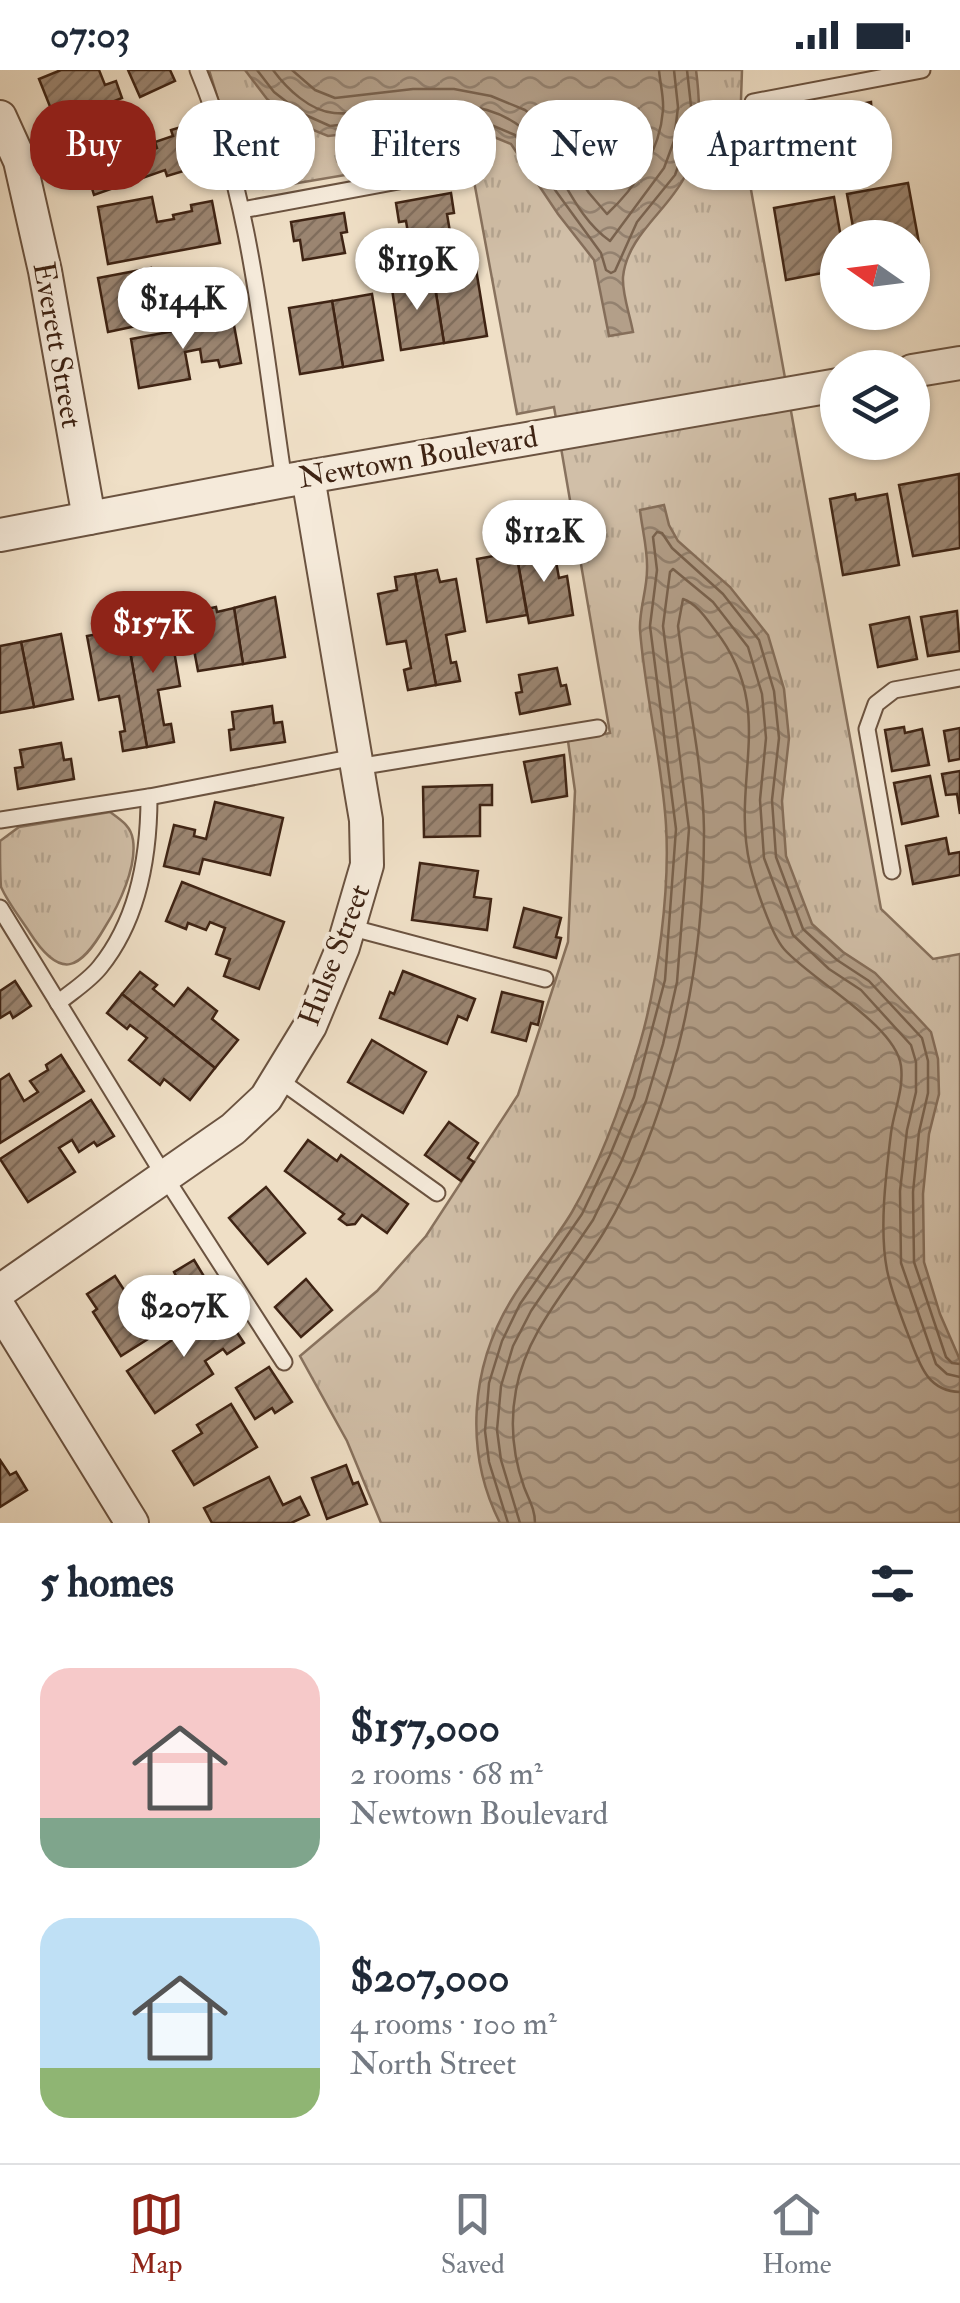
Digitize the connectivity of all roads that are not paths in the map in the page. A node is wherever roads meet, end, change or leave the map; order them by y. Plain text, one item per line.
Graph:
1 (198, 70) edge
2 (922, 70) edge
3 (764, 100) edge
4 (0, 117) edge
5 (350, 190) edge
6 (242, 210) junction
7 (960, 363) edge
8 (930, 369) edge
9 (820, 388) edge
10 (296, 479) junction
11 (89, 518) junction
12 (0, 535) edge
13 (960, 678) edge
14 (598, 728) dead end
15 (357, 762) junction
16 (149, 797) junction
17 (0, 820) edge
18 (892, 870) dead end
19 (0, 908) edge
20 (349, 927) junction
21 (545, 979) dead end
22 (58, 1003) junction
23 (277, 1078) junction
24 (164, 1177) junction
25 (437, 1193) dead end
26 (0, 1292) edge
27 (0, 1310) edge
28 (284, 1362) dead end
29 (132, 1523) edge

1 - 6 lane
2 - 3 lane
4 - 11 street, Everett Street
5 - 6 lane
6 - 10 lane
7 - 8 street
9 - 10 street, Newtown Boulevard
10 - 11 street, Newtown Boulevard
10 - 15 street, Hulse Street
11 - 12 street, Newtown Boulevard
13 - 18 lane
14 - 15 lane
15 - 16 lane
15 - 20 street, Hulse Street
16 - 17 lane
16 - 22 lane
19 - 22 lane
20 - 21 lane
20 - 23 street, Hulse Street
22 - 24 lane
23 - 24 street, Hulse Street
23 - 25 lane
24 - 26 street, Hulse Street
24 - 28 lane
27 - 29 street

